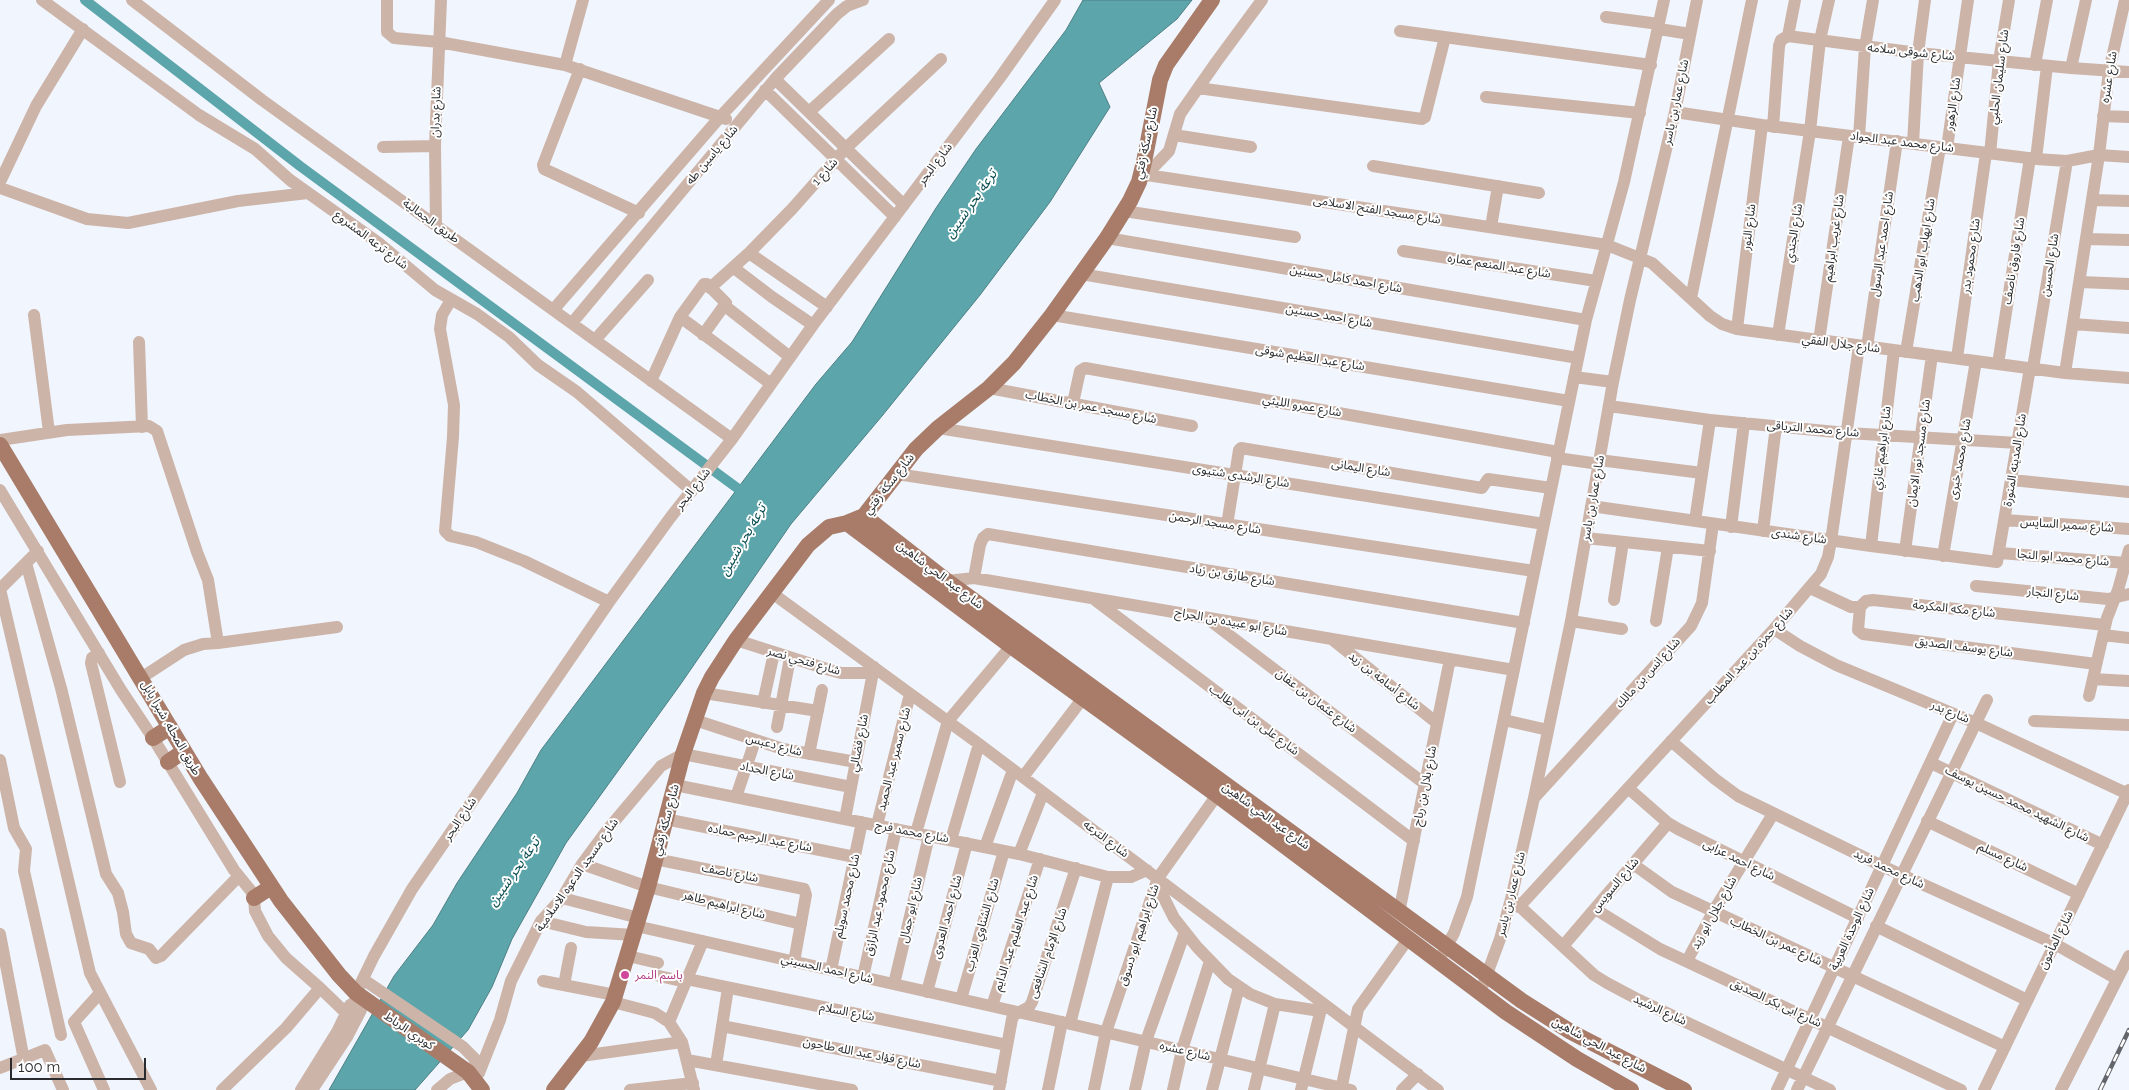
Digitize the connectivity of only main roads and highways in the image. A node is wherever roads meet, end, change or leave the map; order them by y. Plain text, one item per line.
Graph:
1 (1212, 0) edge
2 (0, 445) edge
3 (864, 516) junction
4 (847, 523) junction
5 (1443, 954) junction
6 (365, 992) joint
7 (464, 1067) junction
8 (482, 1090) edge
9 (494, 1090) edge
10 (554, 1090) edge
11 (1631, 1090) edge
12 (1684, 1090) edge

1 - 3 main road, شارع سكة زفتي
2 - 6 main road, طريق المحله, شبرا بابل
3 - 4 main road, شارع سكة زفتي
3 - 5 main road, شارع عبد الحي شاهين
4 - 5 main road, شارع عبد الحي شاهين
4 - 10 main road, شارع سكة زفتي
5 - 11 main road, شارع عبد الحي شاهين
5 - 12 main road, شارع عبد الحي شاهين
6 - 7 main road, كوبري الرباط
7 - 8 main road
7 - 9 main road

